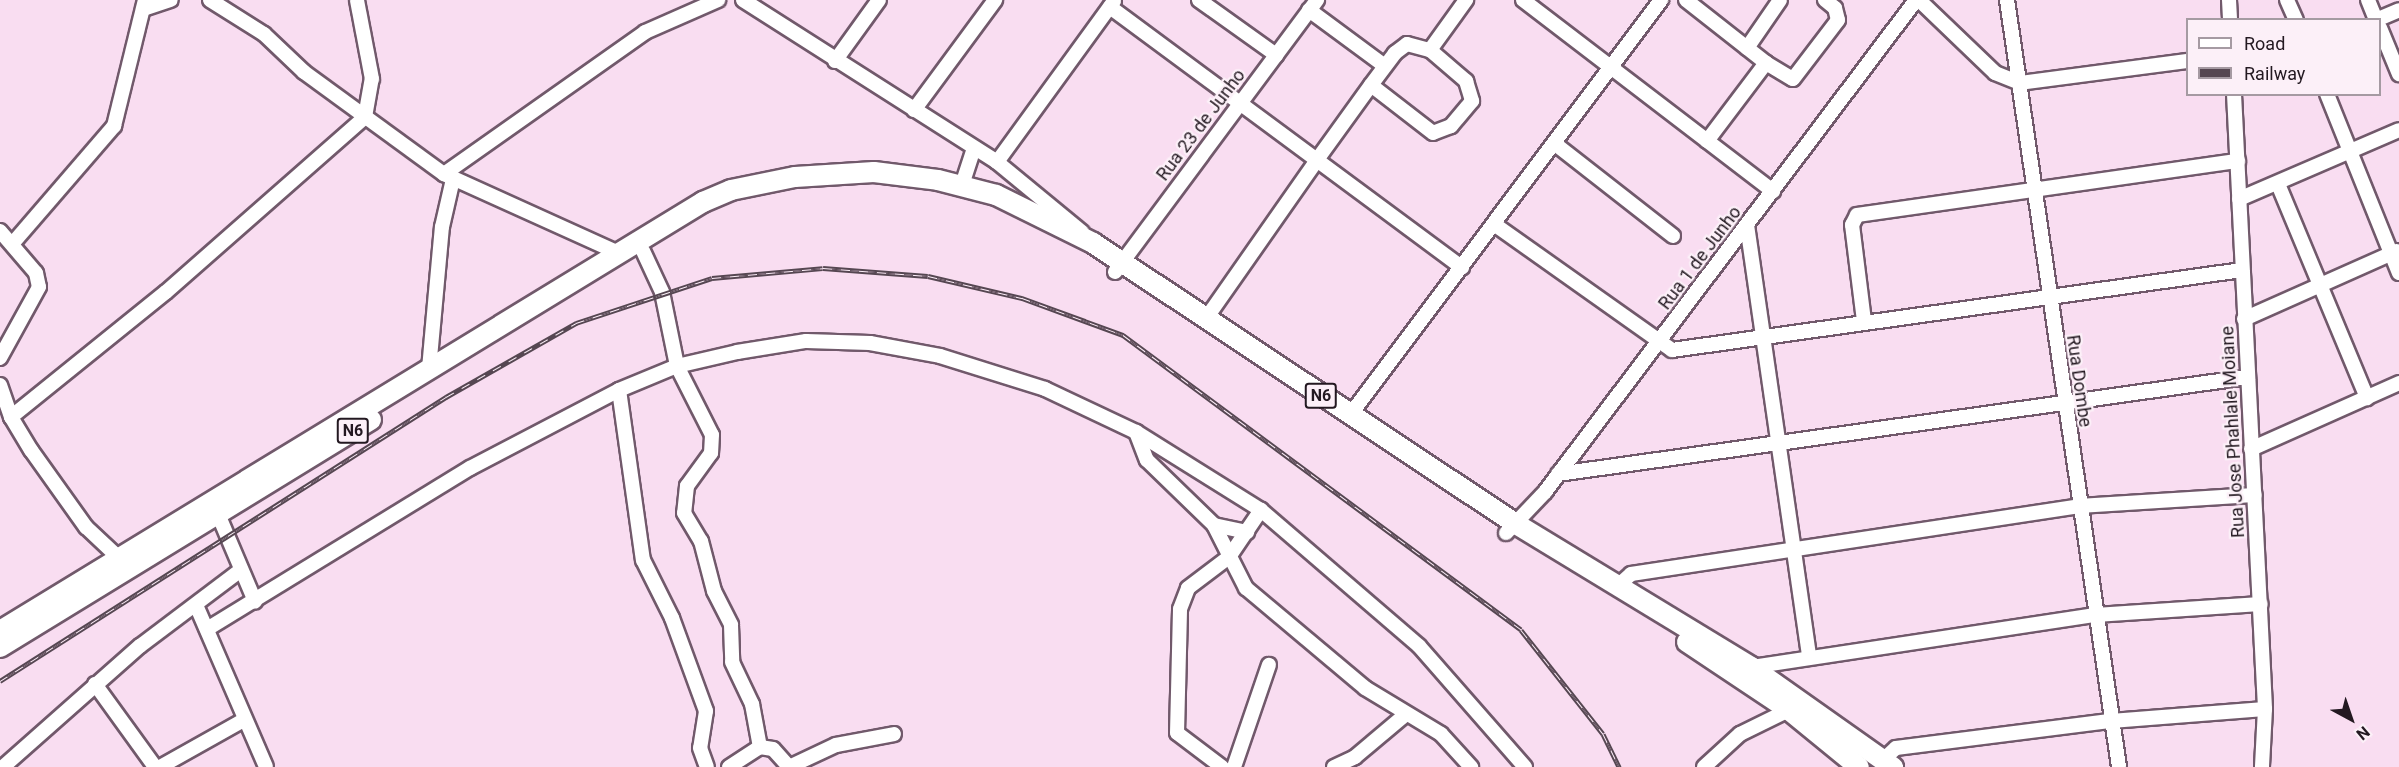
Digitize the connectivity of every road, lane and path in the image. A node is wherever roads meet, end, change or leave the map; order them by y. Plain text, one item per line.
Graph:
1 (171, 0) edge
2 (210, 0) edge
3 (357, 0) edge
4 (718, 0) edge
5 (743, 0) edge
6 (879, 0) edge
7 (995, 0) edge
8 (1199, 0) edge
9 (1466, 0) edge
10 (1523, 0) edge
11 (1661, 0) edge
12 (1686, 0) edge
13 (1780, 0) edge
14 (1825, 0) edge
15 (1918, 0) edge
16 (2007, 0) edge
17 (2229, 0) edge
18 (2287, 0) edge
19 (2368, 0) edge
20 (146, 4) edge
21 (758, 4) edge
22 (1112, 4) edge
23 (1313, 5) edge
24 (2399, 10) edge
25 (2230, 18) edge
26 (2295, 18) edge
27 (2376, 18) edge
28 (2379, 18) edge
29 (2381, 33) edge
30 (1747, 48) junction
31 (1430, 50) junction
32 (1276, 55) junction
33 (835, 61) junction
34 (2186, 61) edge
35 (1766, 63) junction
36 (1611, 65) junction
37 (1385, 66) junction
38 (2399, 74) edge
39 (2020, 83) junction
40 (1371, 86) junction
41 (2234, 96) edge
42 (2328, 96) edge
43 (1238, 104) junction
44 (914, 111) junction
45 (365, 117) junction
46 (2399, 130) edge
47 (1707, 141) junction
48 (1554, 143) junction
49 (974, 149) junction
50 (2349, 150) junction
51 (1319, 157) junction
52 (2238, 161) junction
53 (997, 162) junction
54 (449, 176) junction
55 (2278, 184) junction
56 (963, 185) junction
57 (2032, 188) junction
58 (1773, 191) junction
59 (2239, 199) junction
60 (1494, 224) junction
61 (1747, 225) junction
62 (0, 231) edge
63 (1673, 236) dead end
64 (14, 243) junction
65 (1094, 243) junction
66 (643, 251) junction
67 (2395, 252) edge
68 (619, 253) junction
69 (1118, 267) junction
70 (1462, 267) junction
71 (2242, 270) junction
72 (2399, 273) edge
73 (2320, 285) junction
74 (2049, 295) junction
75 (1205, 320) junction
76 (2244, 320) junction
77 (1864, 321) junction
78 (17, 326) junction
79 (1763, 334) junction
80 (0, 340) edge
81 (1658, 343) junction
82 (0, 358) edge
83 (677, 366) junction
84 (429, 369) junction
85 (2248, 376) junction
86 (2399, 383) edge
87 (0, 385) edge
88 (619, 390) junction
89 (2367, 398) junction
90 (2063, 400) junction
91 (1350, 415) junction
92 (10, 417) junction
93 (1136, 432) junction
94 (1779, 442) junction
95 (2251, 449) junction
96 (1558, 474) junction
97 (2255, 495) junction
98 (2078, 506) junction
99 (1261, 510) junction
100 (218, 514) junction
101 (1214, 525) junction
102 (1511, 528) junction
103 (1247, 532) junction
104 (1794, 549) junction
105 (117, 557) junction
106 (1229, 557) junction
107 (241, 570) junction
108 (1620, 584) junction
109 (255, 601) junction
110 (195, 604) junction
111 (2261, 604) junction
112 (2095, 615) junction
113 (207, 629) junction
114 (0, 631) edge
115 (0, 647) edge
116 (1809, 654) junction
117 (1269, 665) dead end
118 (1751, 667) junction
119 (95, 684) junction
120 (2265, 709) junction
121 (1789, 710) junction
122 (1406, 714) junction
123 (2111, 720) junction
124 (242, 721) junction
125 (894, 734) dead end
126 (760, 747) junction
127 (1889, 763) edge
128 (3, 767) edge
129 (155, 767) edge
130 (160, 767) edge
131 (266, 767) edge
132 (707, 767) edge
133 (729, 767) edge
134 (1222, 767) edge
135 (1234, 767) edge
136 (1334, 767) edge
137 (1471, 767) edge
138 (1525, 767) edge
139 (1704, 767) edge
140 (1859, 767) edge
141 (2119, 767) edge
142 (2262, 767) edge

1 - 20 street
2 - 45 street
3 - 45 street
4 - 54 street
5 - 21 street
6 - 33 street
7 - 44 street
8 - 32 street
9 - 31 street
10 - 36 street
11 - 36 street
12 - 30 street
13 - 30 street
14 - 35 street
15 - 39 street
15 - 58 street, Rua 1 de Junho
16 - 39 street, Rua Dombe
17 - 25 street
18 - 26 street
19 - 27 street
20 - 64 street
21 - 33 street
22 - 43 street
22 - 53 street
23 - 32 street, Rua 23 de Junho
23 - 37 street
24 - 28 street
29 - 38 street
30 - 35 street
31 - 37 street
31 - 40 street
32 - 43 street, Rua 23 de Junho
33 - 44 street
34 - 39 street
35 - 47 street
36 - 47 street
36 - 48 street
37 - 40 street
39 - 57 street, Rua Dombe
40 - 51 street
41 - 52 street, Rua Jose Phahlale Moiane
42 - 50 street
43 - 51 street
43 - 69 street, Rua 23 de Junho
44 - 49 street
45 - 54 street
45 - 92 street
46 - 50 street
47 - 58 street
48 - 60 street
48 - 63 street
49 - 53 street
49 - 56 street
50 - 55 street
50 - 67 street
51 - 70 street
51 - 75 street
52 - 57 street
52 - 59 street, Rua Jose Phahlale Moiane
53 - 65 street
54 - 68 street
54 - 84 street
55 - 59 street
55 - 73 street
56 - 65 highway, N6
56 - 68 highway, N6
57 - 74 street, Rua Dombe
57 - 77 street
58 - 61 street, Rua 1 de Junho
59 - 71 street, Rua Jose Phahlale Moiane
60 - 70 street
60 - 81 street
61 - 79 street
61 - 81 street, Rua 1 de Junho
62 - 64 street
64 - 78 street
65 - 69 highway, N6
66 - 69 highway, N6
66 - 83 street
66 - 100 highway, N6
67 - 72 street
67 - 73 street
68 - 84 highway, N6
69 - 75 highway, N6
69 - 102 highway, N6
70 - 91 street
71 - 74 street
71 - 76 street, Rua Jose Phahlale Moiane
73 - 76 street
73 - 89 street
74 - 77 street
74 - 90 street, Rua Dombe
75 - 91 highway, N6
76 - 85 street, Rua Jose Phahlale Moiane
77 - 79 street
78 - 80 street
78 - 82 street
79 - 81 street
79 - 94 street
81 - 96 street, Rua 1 de Junho
83 - 88 street
83 - 93 street
83 - 126 street
84 - 105 highway, N6
85 - 90 street
85 - 95 street, Rua Jose Phahlale Moiane
86 - 89 street
87 - 92 street
88 - 109 street
88 - 132 street
89 - 95 street
90 - 94 street
90 - 98 street, Rua Dombe
91 - 102 highway, N6
92 - 105 street
93 - 99 street
93 - 101 street
94 - 96 street
94 - 104 street
95 - 97 street, Rua Jose Phahlale Moiane
96 - 102 street, Rua 1 de Junho
97 - 98 street
97 - 111 street, Rua Jose Phahlale Moiane
98 - 104 street
98 - 112 street, Rua Dombe
99 - 103 street
99 - 138 street
100 - 107 street
100 - 115 highway, N6
101 - 103 street
101 - 106 street
102 - 108 highway, N6
102 - 121 highway, N6
103 - 106 street
104 - 108 street
104 - 116 street
105 - 114 highway, N6
106 - 122 street
106 - 134 street
107 - 109 street
107 - 110 street
108 - 118 highway, N6
109 - 113 street
110 - 113 street
110 - 119 street
111 - 112 street
111 - 120 street, Rua Jose Phahlale Moiane
112 - 116 street
112 - 123 street, Rua Dombe
113 - 124 street
116 - 118 street
117 - 135 street
118 - 127 highway, N6
119 - 128 street
119 - 129 street
120 - 123 street
120 - 142 street, Rua Jose Phahlale Moiane
121 - 139 street
121 - 140 highway, N6
122 - 136 street
122 - 137 street
123 - 127 street
123 - 141 street, Rua Dombe
124 - 130 street
124 - 131 street
125 - 126 street
126 - 133 street

